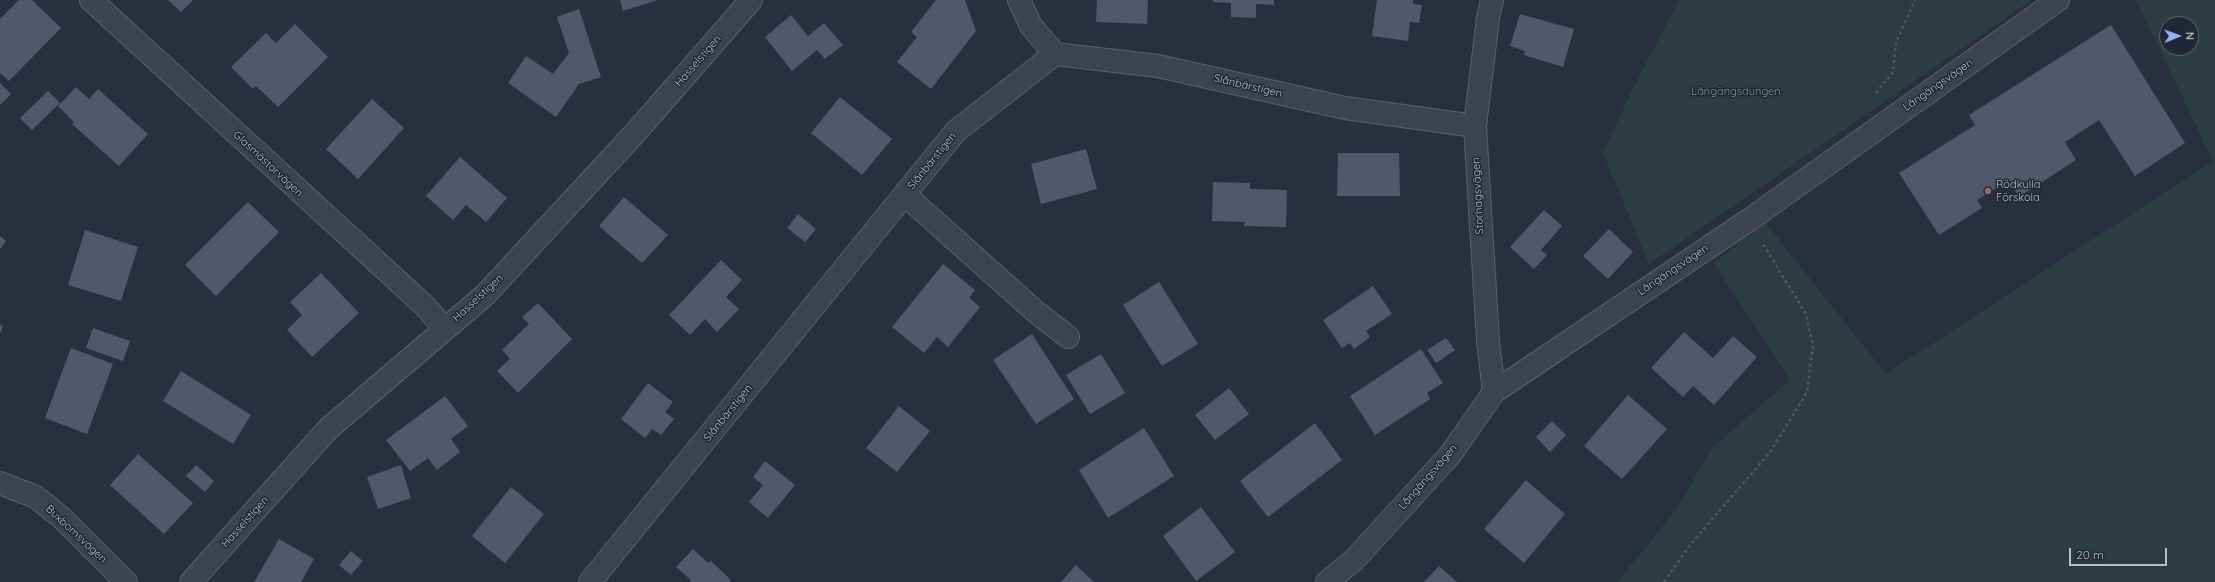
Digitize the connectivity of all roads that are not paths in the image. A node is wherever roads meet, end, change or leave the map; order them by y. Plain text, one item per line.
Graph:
1 (91, 0) edge
2 (751, 0) edge
3 (1018, 0) edge
4 (1492, 0) edge
5 (2058, 0) edge
6 (1055, 54) junction
7 (1475, 126) junction
8 (905, 195) junction
9 (444, 328) junction
10 (1068, 337) dead end
11 (1494, 392) junction
12 (0, 483) edge
13 (126, 582) edge
14 (191, 582) edge
15 (590, 582) edge
16 (1327, 582) edge

1 - 9 street, Glasmästarvägen
2 - 9 street, Hasselstigen
3 - 6 street
4 - 7 street, Storhagsvägen
5 - 11 street, Långängsvägen
6 - 7 street, Slånbärstigen
6 - 8 street, Slånbärstigen
7 - 11 street, Storhagsvägen
8 - 10 street
8 - 15 street, Slånbärstigen
9 - 14 street, Hasselstigen
11 - 16 street, Långängsvägen
12 - 13 street, Buxbomsvägen

